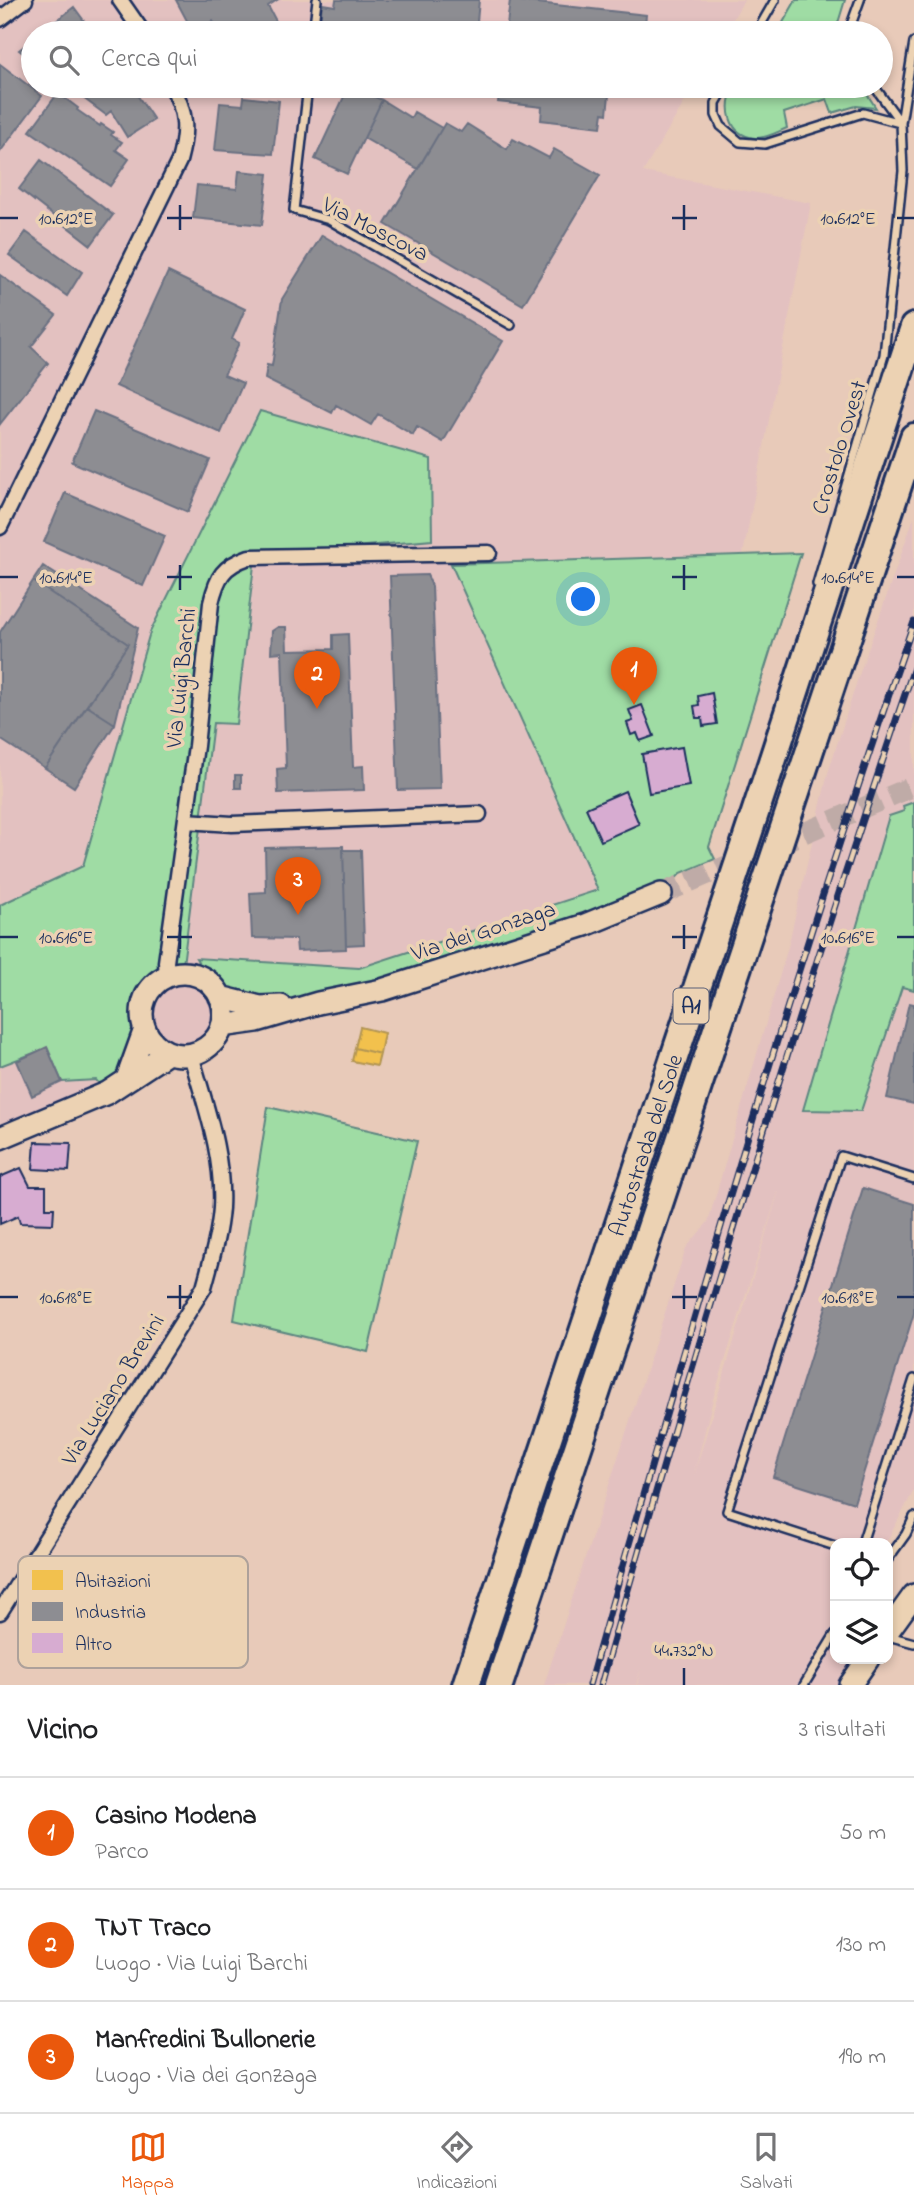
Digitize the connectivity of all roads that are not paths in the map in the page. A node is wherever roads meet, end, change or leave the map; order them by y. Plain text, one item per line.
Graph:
1 (25, 0) edge
2 (114, 0) edge
3 (317, 0) edge
4 (775, 0) edge
5 (860, 0) edge
6 (124, 6) edge
7 (0, 19) edge
8 (135, 21) edge
9 (314, 21) edge
10 (763, 21) edge
11 (852, 21) edge
12 (914, 42) edge
13 (178, 98) edge
14 (306, 98) edge
15 (719, 98) edge
16 (883, 98) edge
17 (901, 123) junction
18 (511, 325) dead end
19 (914, 327) edge
20 (914, 437) edge
21 (0, 527) edge
22 (489, 553) dead end
23 (813, 595) dead end
24 (769, 741) dead end
25 (768, 775) junction
26 (479, 814) dead end
27 (186, 821) junction
28 (661, 894) tunnel mouth
29 (167, 976) junction
30 (220, 997) junction
31 (318, 1003) junction
32 (222, 1026) junction
33 (145, 1029) junction
34 (168, 1053) junction
35 (191, 1055) junction
36 (127, 1079) junction
37 (0, 1138) edge
38 (914, 1179) edge
39 (914, 1379) edge
40 (914, 1517) edge
41 (864, 1538) edge
42 (830, 1544) edge
43 (893, 1552) edge
44 (35, 1556) edge
45 (18, 1583) edge
46 (914, 1595) edge
47 (0, 1612) edge
48 (893, 1626) edge
49 (893, 1636) edge
50 (830, 1642) edge
51 (914, 1643) edge
52 (865, 1664) edge
53 (466, 1685) edge
54 (499, 1685) edge
55 (804, 1685) edge
56 (850, 1685) edge

1 - 7 street
2 - 6 street
3 - 9 lane
4 - 10 lane
5 - 11 lane
6 - 8 street
12 - 17 lane, Crostolo Ovest
13 - 21 street
14 - 18 lane, Via Moscova
15 - 17 lane
16 - 17 lane
17 - 23 lane, Crostolo Ovest
19 - 25 highway, Autostrada del Sole / A1
20 - 54 highway, Autostrada del Sole / A1
22 - 27 street, Via Luigi Barchi
24 - 25 lane
25 - 53 highway, Autostrada del Sole / A1
26 - 27 street
27 - 29 street, Via Luigi Barchi
28 - 31 main road, Via dei Gonzaga
29 - 30 main road, Via dei Gonzaga
29 - 33 main road
30 - 31 main road, Via dei Gonzaga
30 - 32 main road
31 - 32 main road, Via dei Gonzaga
32 - 35 main road
33 - 34 main road
33 - 36 main road
34 - 35 main road
34 - 36 main road
35 - 44 street, Via Luciano Brevini
36 - 37 main road
38 - 42 lane
39 - 41 lane
40 - 43 lane
45 - 47 street, Via Luciano Brevini
46 - 48 main road
49 - 51 lane
50 - 55 lane
52 - 56 main road

